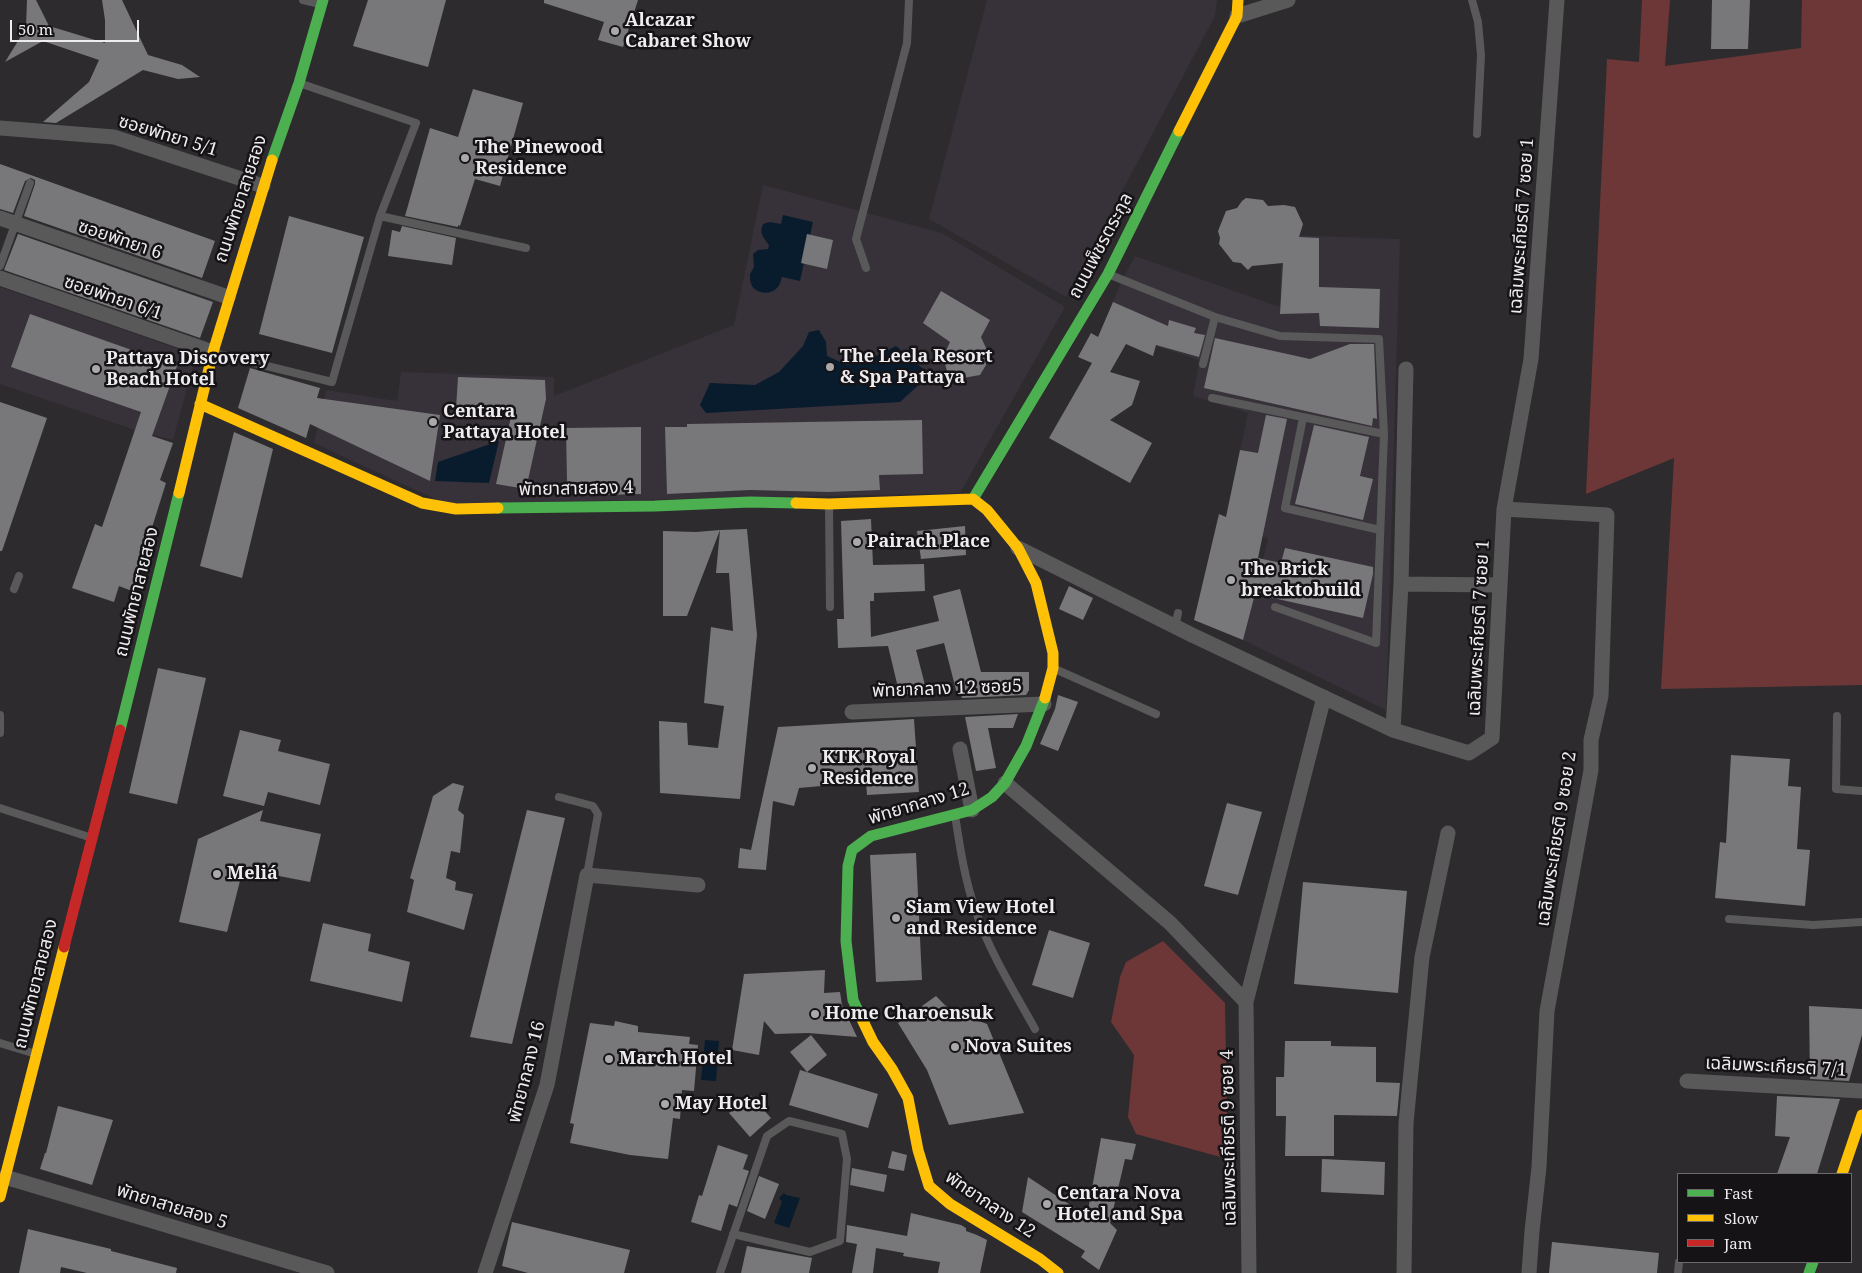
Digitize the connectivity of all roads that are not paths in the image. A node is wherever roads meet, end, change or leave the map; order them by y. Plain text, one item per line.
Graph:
1 (303, 0) edge
2 (909, 0) edge
3 (1238, 0) edge
4 (1288, 0) edge
5 (1472, 0) edge
6 (1557, 0) edge
7 (322, 2) edge
8 (1237, 16) junction
9 (299, 83) junction
10 (0, 128) edge
11 (1477, 134) dead end
12 (30, 183) dead end
13 (263, 186) junction
14 (380, 216) junction
15 (0, 218) edge
16 (16, 223) junction
17 (526, 248) dead end
18 (0, 266) edge
19 (866, 268) dead end
20 (1108, 274) junction
21 (0, 278) edge
22 (228, 297) junction
23 (1215, 317) junction
24 (213, 352) junction
25 (1203, 364) dead end
26 (1406, 369) dead end
27 (1212, 398) dead end
28 (200, 404) junction
29 (1303, 418) junction
30 (1384, 434) junction
31 (973, 499) junction
32 (829, 504) junction
33 (1504, 510) junction
34 (1380, 530) junction
35 (1018, 548) junction
36 (19, 576) dead end
37 (1401, 584) junction
38 (1499, 585) junction
39 (14, 589) dead end
40 (830, 607) dead end
41 (1275, 607) dead end
42 (1053, 668) junction
43 (1324, 697) junction
44 (1044, 704) junction
45 (852, 712) dead end
46 (1156, 714) dead end
47 (0, 715) edge
48 (1837, 716) dead end
49 (1393, 730) junction
50 (0, 733) edge
51 (960, 749) dead end
52 (1005, 783) junction
53 (1862, 791) edge
54 (559, 797) dead end
55 (1, 807) edge
56 (972, 810) junction
57 (955, 814) junction
58 (1448, 833) dead end
59 (92, 838) junction
60 (587, 875) junction
61 (698, 885) dead end
62 (1729, 919) dead end
63 (1862, 922) edge
64 (1246, 1002) junction
65 (1035, 1029) dead end
66 (0, 1043) edge
67 (36, 1054) junction
68 (1687, 1081) dead end
69 (1862, 1091) edge
70 (1862, 1115) edge
71 (1860, 1129) edge
72 (1842, 1173) edge
73 (5, 1176) junction
74 (0, 1197) edge
75 (733, 1234) junction
76 (327, 1273) edge
77 (485, 1273) edge
78 (720, 1273) edge
79 (1058, 1273) edge
80 (1249, 1273) edge
81 (1404, 1273) edge
82 (1529, 1273) edge

1 - 7 lane
2 - 19 lane
3 - 8 street, ถนนเพ็ชรตระกูล
4 - 8 street
5 - 11 lane
6 - 33 street, เฉลิมพระเกียรติ 7 ซอย 1
7 - 9 street, ถนนพัทยาสายสอง
8 - 20 street, ถนนเพ็ชรตระกูล
9 - 13 street, ถนนพัทยาสายสอง
9 - 14 lane
10 - 13 street, ซอยพัทยา 5/1
12 - 16 lane
13 - 22 street, ถนนพัทยาสายสอง
14 - 17 lane
14 - 24 lane
15 - 16 street, ซอยพัทยา 6
16 - 18 lane
16 - 22 street, ซอยพัทยา 6
20 - 23 lane
20 - 31 street, ถนนเพ็ชรตระกูล
21 - 24 street, ซอยพัทยา 6/1
22 - 24 street, ถนนพัทยาสายสอง
23 - 25 lane
23 - 30 lane
24 - 28 street, ถนนพัทยาสายสอง
26 - 37 street
27 - 29 lane
28 - 32 street, พัทยาสายสอง 4
28 - 59 street, ถนนพัทยาสายสอง
29 - 30 lane
29 - 34 lane
30 - 34 lane
31 - 32 street, พัทยาสายสอง 4
31 - 35 street, พัทยากลาง 12
32 - 40 lane
33 - 38 street, เฉลิมพระเกียรติ 7 ซอย 1
33 - 82 street, เฉลิมพระเกียรติ 9 ซอย 2
34 - 41 lane
35 - 42 street, พัทยากลาง 12
35 - 43 street, เฉลิมพระเกียรติ 7 ซอย 1
36 - 39 lane
37 - 38 street
37 - 49 street
38 - 49 street, เฉลิมพระเกียรติ 7 ซอย 1
42 - 44 street, พัทยากลาง 12
42 - 46 lane
43 - 49 street, เฉลิมพระเกียรติ 7 ซอย 1
43 - 64 street, เฉลิมพระเกียรติ 9 ซอย 4
44 - 45 street, พัทยากลาง 12 ซอย5
44 - 52 street, พัทยากลาง 12
47 - 50 lane
48 - 53 lane
51 - 56 street
52 - 56 street, พัทยากลาง 12
52 - 64 street
54 - 60 lane
55 - 59 lane
56 - 57 street, พัทยากลาง 12
57 - 65 lane
57 - 79 street, พัทยากลาง 12
58 - 81 street
59 - 67 street, ถนนพัทยาสายสอง
60 - 61 street
60 - 77 street, พัทยากลาง 16
62 - 63 lane
64 - 80 street, เฉลิมพระเกียรติ 9 ซอย 4
66 - 67 lane
67 - 73 street, ถนนพัทยาสายสอง
68 - 69 street, เฉลิมพระเกียรติ 7/1
70 - 71 street
71 - 72 street
73 - 74 street, ถนนพัทยาสายสอง
73 - 76 street, พัทยาสายสอง 5
75 - 75 lane
75 - 78 lane

